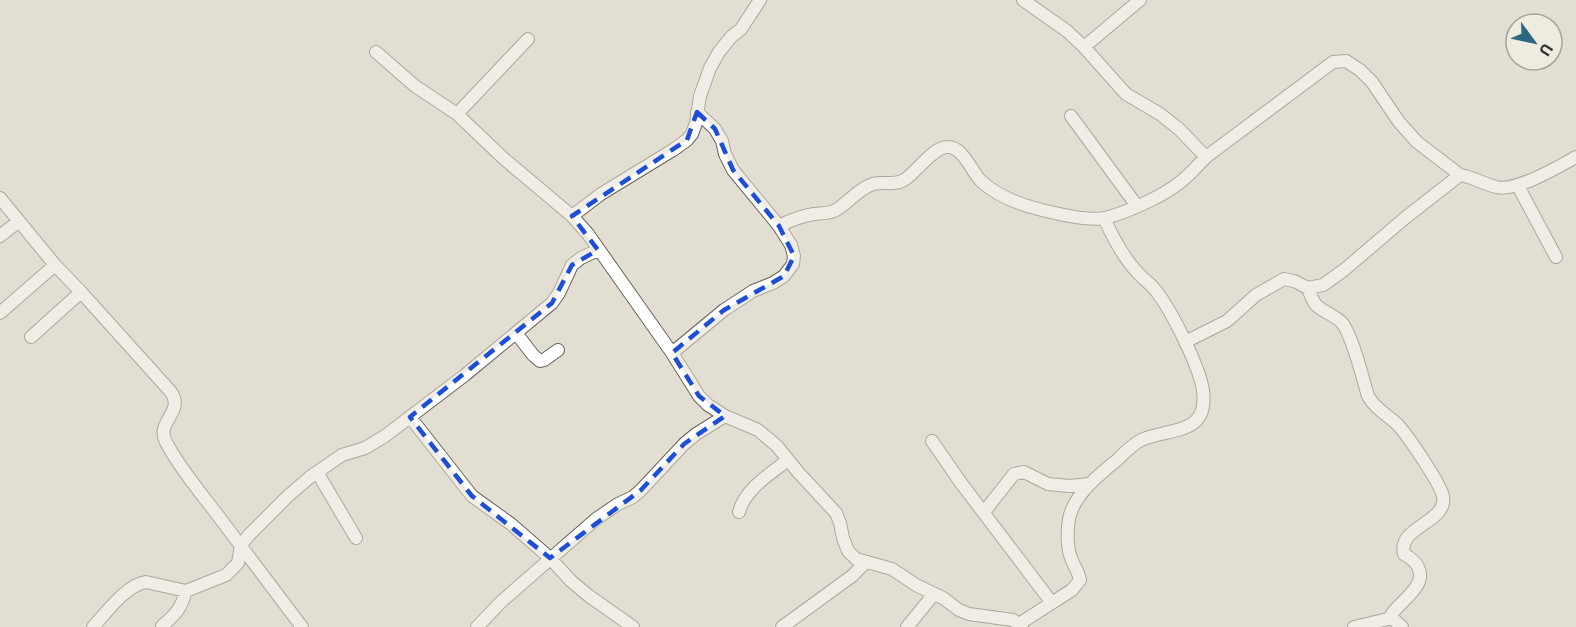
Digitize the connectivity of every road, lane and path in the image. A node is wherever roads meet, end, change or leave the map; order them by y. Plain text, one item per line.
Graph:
1 (760, 0) edge
2 (1023, 0) edge
3 (1140, 0) edge
4 (528, 39) dead end
5 (1084, 47) junction
6 (376, 52) dead end
7 (697, 112) junction
8 (457, 114) junction
9 (1071, 116) dead end
10 (1206, 157) junction
11 (1575, 159) edge
12 (1460, 175) junction
13 (1518, 186) junction
14 (0, 198) edge
15 (1137, 206) junction
16 (572, 216) junction
17 (1104, 218) junction
18 (19, 221) junction
19 (779, 226) junction
20 (0, 236) edge
21 (598, 250) junction
22 (1556, 257) dead end
23 (55, 265) junction
24 (1308, 288) junction
25 (81, 292) junction
26 (0, 313) edge
27 (516, 333) junction
28 (31, 337) dead end
29 (1185, 342) junction
30 (558, 350) dead end
31 (672, 353) junction
32 (725, 416) junction
33 (410, 417) junction
34 (932, 441) dead end
35 (788, 460) junction
36 (316, 471) junction
37 (1090, 484) junction
38 (739, 512) dead end
39 (984, 512) junction
40 (356, 538) dead end
41 (241, 545) junction
42 (550, 558) junction
43 (866, 562) junction
44 (186, 591) junction
45 (934, 594) junction
46 (1052, 603) junction
47 (1397, 623) edge
48 (1021, 625) edge
49 (162, 626) edge
50 (93, 627) edge
51 (302, 627) edge
52 (477, 627) edge
53 (633, 627) edge
54 (782, 627) edge
55 (907, 627) edge
56 (1354, 627) edge

1 - 7 street
2 - 5 street
3 - 5 street
4 - 8 street
5 - 10 street
6 - 8 street
7 - 16 street
7 - 19 street
8 - 16 street
9 - 15 street
10 - 12 street
10 - 15 street
11 - 13 street
12 - 13 street
12 - 24 street
13 - 22 street
14 - 18 street
15 - 17 street
16 - 21 street
17 - 19 street
17 - 29 street
18 - 20 street
18 - 23 street
19 - 31 street
21 - 27 street
21 - 31 street
23 - 25 street
23 - 26 street
24 - 29 street
24 - 47 street
25 - 28 street
25 - 41 street
27 - 30 street
27 - 33 street
29 - 37 street
31 - 32 street
32 - 35 street
32 - 42 street
33 - 36 street
33 - 42 street
34 - 39 street
35 - 38 street
35 - 43 street
36 - 40 street
36 - 41 street
37 - 39 street
37 - 46 street
39 - 46 street
41 - 44 street
41 - 51 street
42 - 52 street
42 - 53 street
43 - 45 street
43 - 54 street
44 - 49 street
44 - 50 street
45 - 48 street
45 - 55 street
46 - 48 street
47 - 56 street

